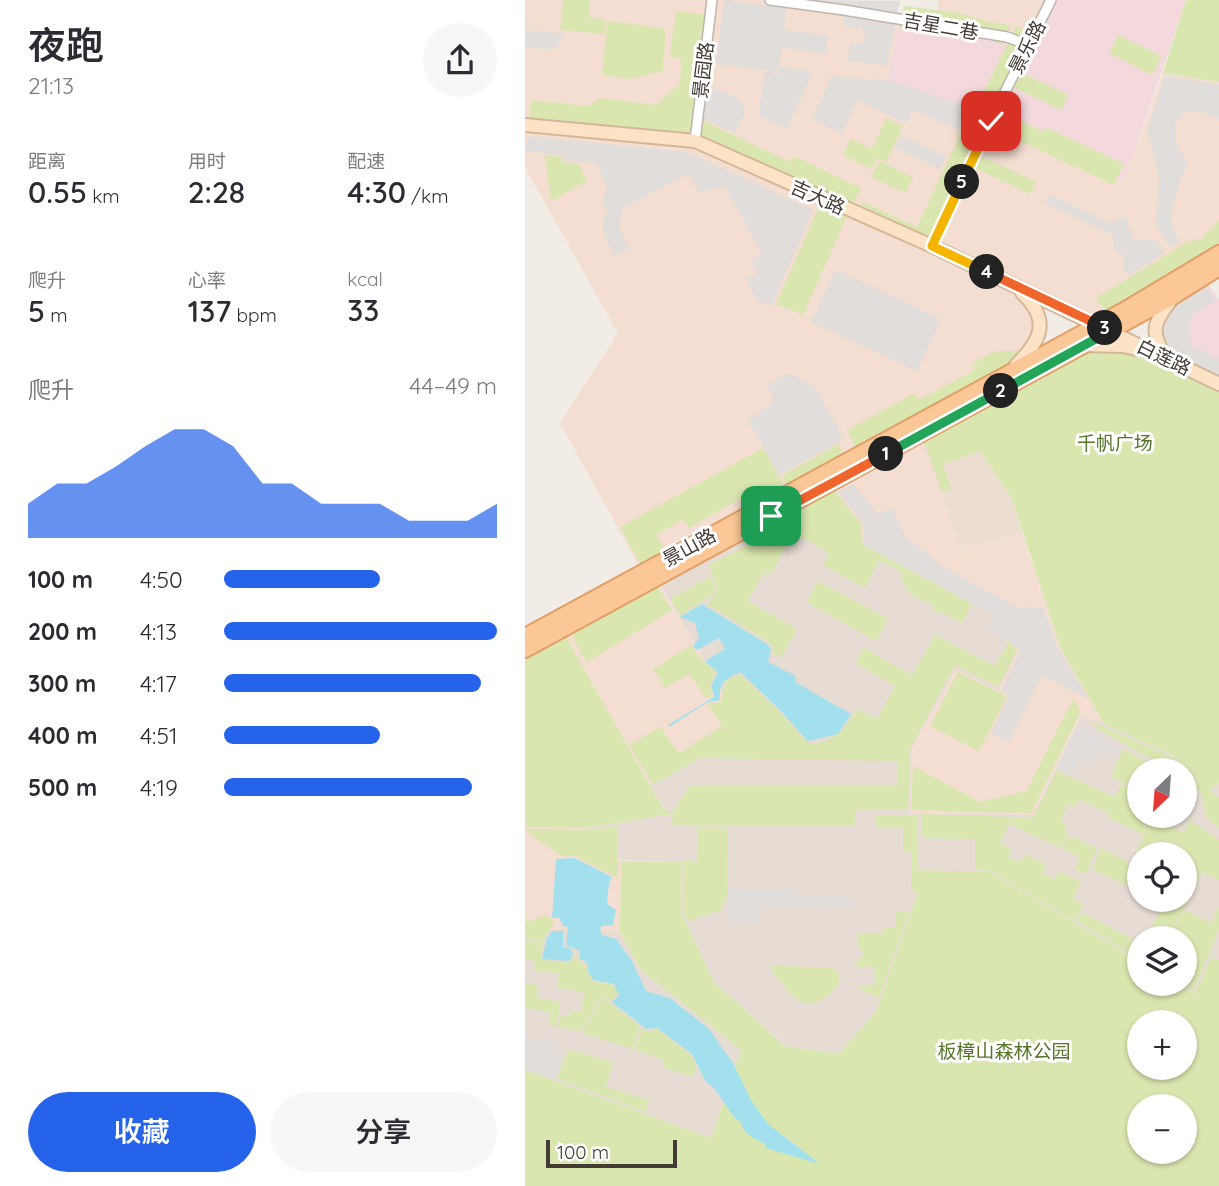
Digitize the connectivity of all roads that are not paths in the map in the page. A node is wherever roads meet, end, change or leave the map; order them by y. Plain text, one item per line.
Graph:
1 (712, 0) edge
2 (770, 0) edge
3 (1051, 0) edge
4 (1028, 45) junction
5 (525, 125) edge
6 (695, 141) junction
7 (932, 246) junction
8 (1219, 253) edge
9 (1219, 268) edge
10 (1011, 284) junction
11 (1173, 297) junction
12 (1103, 328) junction
13 (1083, 345) junction
14 (1166, 358) junction
15 (1010, 371) junction
16 (1219, 384) edge
17 (525, 636) edge
18 (525, 650) edge

1 - 6 street, 景园路
2 - 4 street, 吉星二巷
3 - 4 street, 景乐路
4 - 7 street, 景乐路
5 - 6 main road, 吉大路
6 - 7 main road, 吉大路
7 - 10 main road, 吉大路
8 - 12 main road, 景山路
9 - 11 main road, 景山路
10 - 12 main road, 吉大路
10 - 15 main road
11 - 12 main road, 景山路
11 - 14 main road
12 - 13 main road, 景山路
12 - 14 main road, 白莲路
12 - 15 main road, 景山路
13 - 14 main road
13 - 18 main road, 景山路
14 - 16 main road, 白莲路
15 - 17 main road, 景山路

